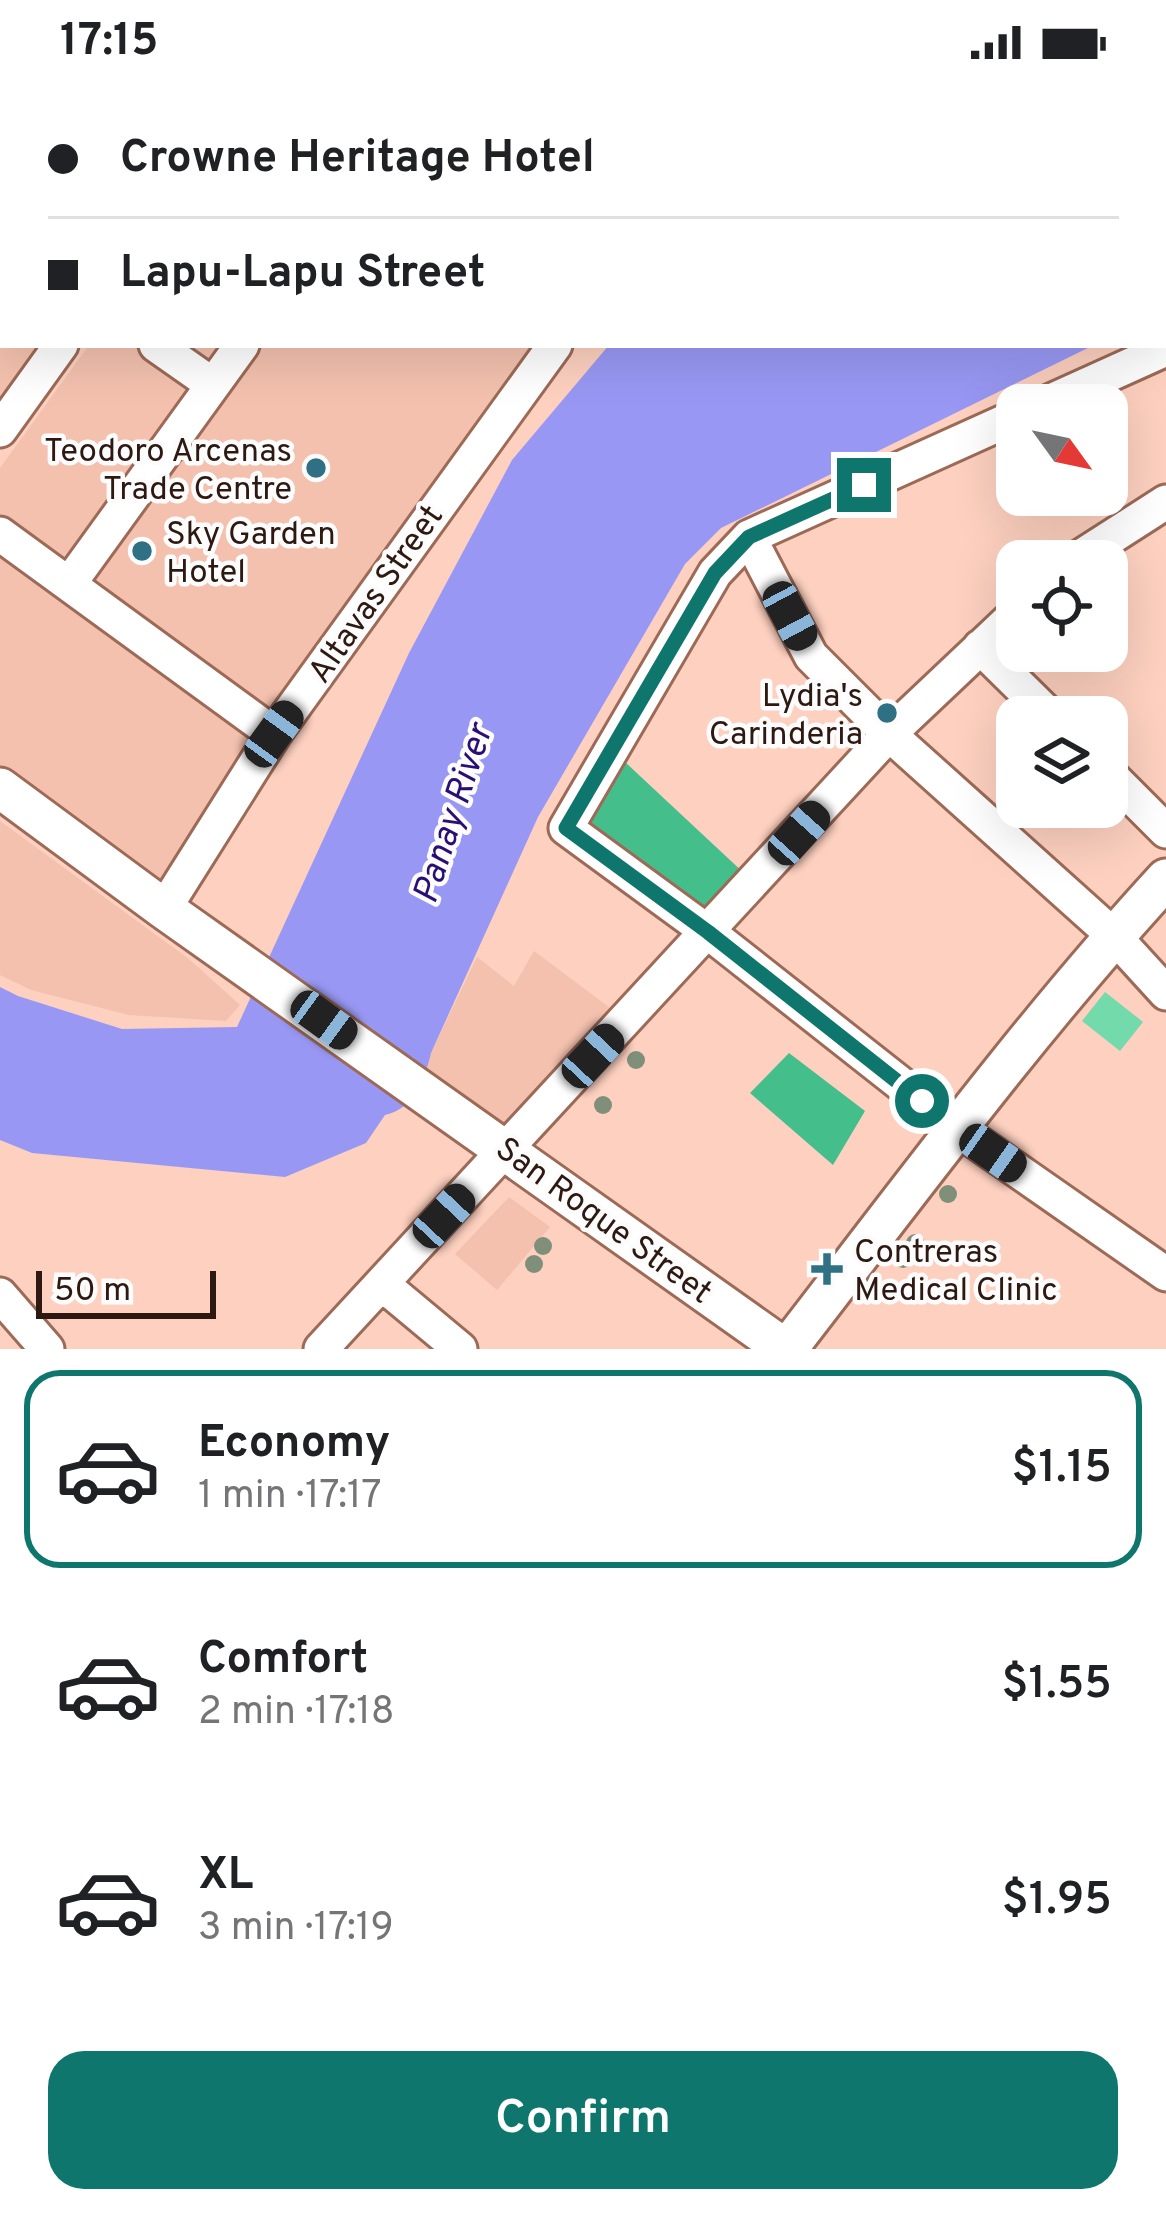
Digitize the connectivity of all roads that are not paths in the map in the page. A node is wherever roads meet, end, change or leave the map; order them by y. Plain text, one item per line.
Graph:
1 (58, 348) edge
2 (160, 348) edge
3 (240, 348) edge
4 (553, 348) edge
5 (1166, 349) edge
6 (1088, 384) edge
7 (213, 385) junction
8 (10, 395) edge
9 (996, 425) edge
10 (0, 430) edge
11 (1166, 502) edge
12 (0, 534) edge
13 (749, 537) junction
14 (1107, 540) edge
15 (69, 584) junction
16 (996, 632) edge
17 (980, 646) junction
18 (1030, 696) edge
19 (274, 734) junction
20 (889, 734) junction
21 (0, 788) edge
22 (1128, 793) edge
23 (1166, 831) edge
24 (1166, 879) edge
25 (164, 909) junction
26 (708, 932) junction
27 (1114, 936) junction
28 (1166, 993) edge
29 (958, 1129) junction
30 (506, 1149) junction
31 (1166, 1274) edge
32 (382, 1284) junction
33 (0, 1295) edge
34 (46, 1349) edge
35 (321, 1349) edge
36 (460, 1349) edge
37 (786, 1349) edge

1 - 8 street
2 - 7 street
3 - 7 street
4 - 19 street, Altavas Street
5 - 6 street
7 - 15 street
8 - 10 street
9 - 13 street
11 - 14 street
12 - 15 street
13 - 20 street
13 - 26 street
15 - 19 street
16 - 17 street
17 - 18 street
17 - 20 street
19 - 25 street, Altavas Street
20 - 26 street
20 - 27 street
21 - 25 main road, San Roque Street
22 - 23 street
24 - 27 main road
25 - 30 main road, San Roque Street
26 - 29 street
26 - 30 street
27 - 28 street
27 - 29 main road
29 - 31 street
29 - 37 main road
30 - 32 street
30 - 37 main road, San Roque Street
32 - 35 street
32 - 36 street
33 - 34 street

